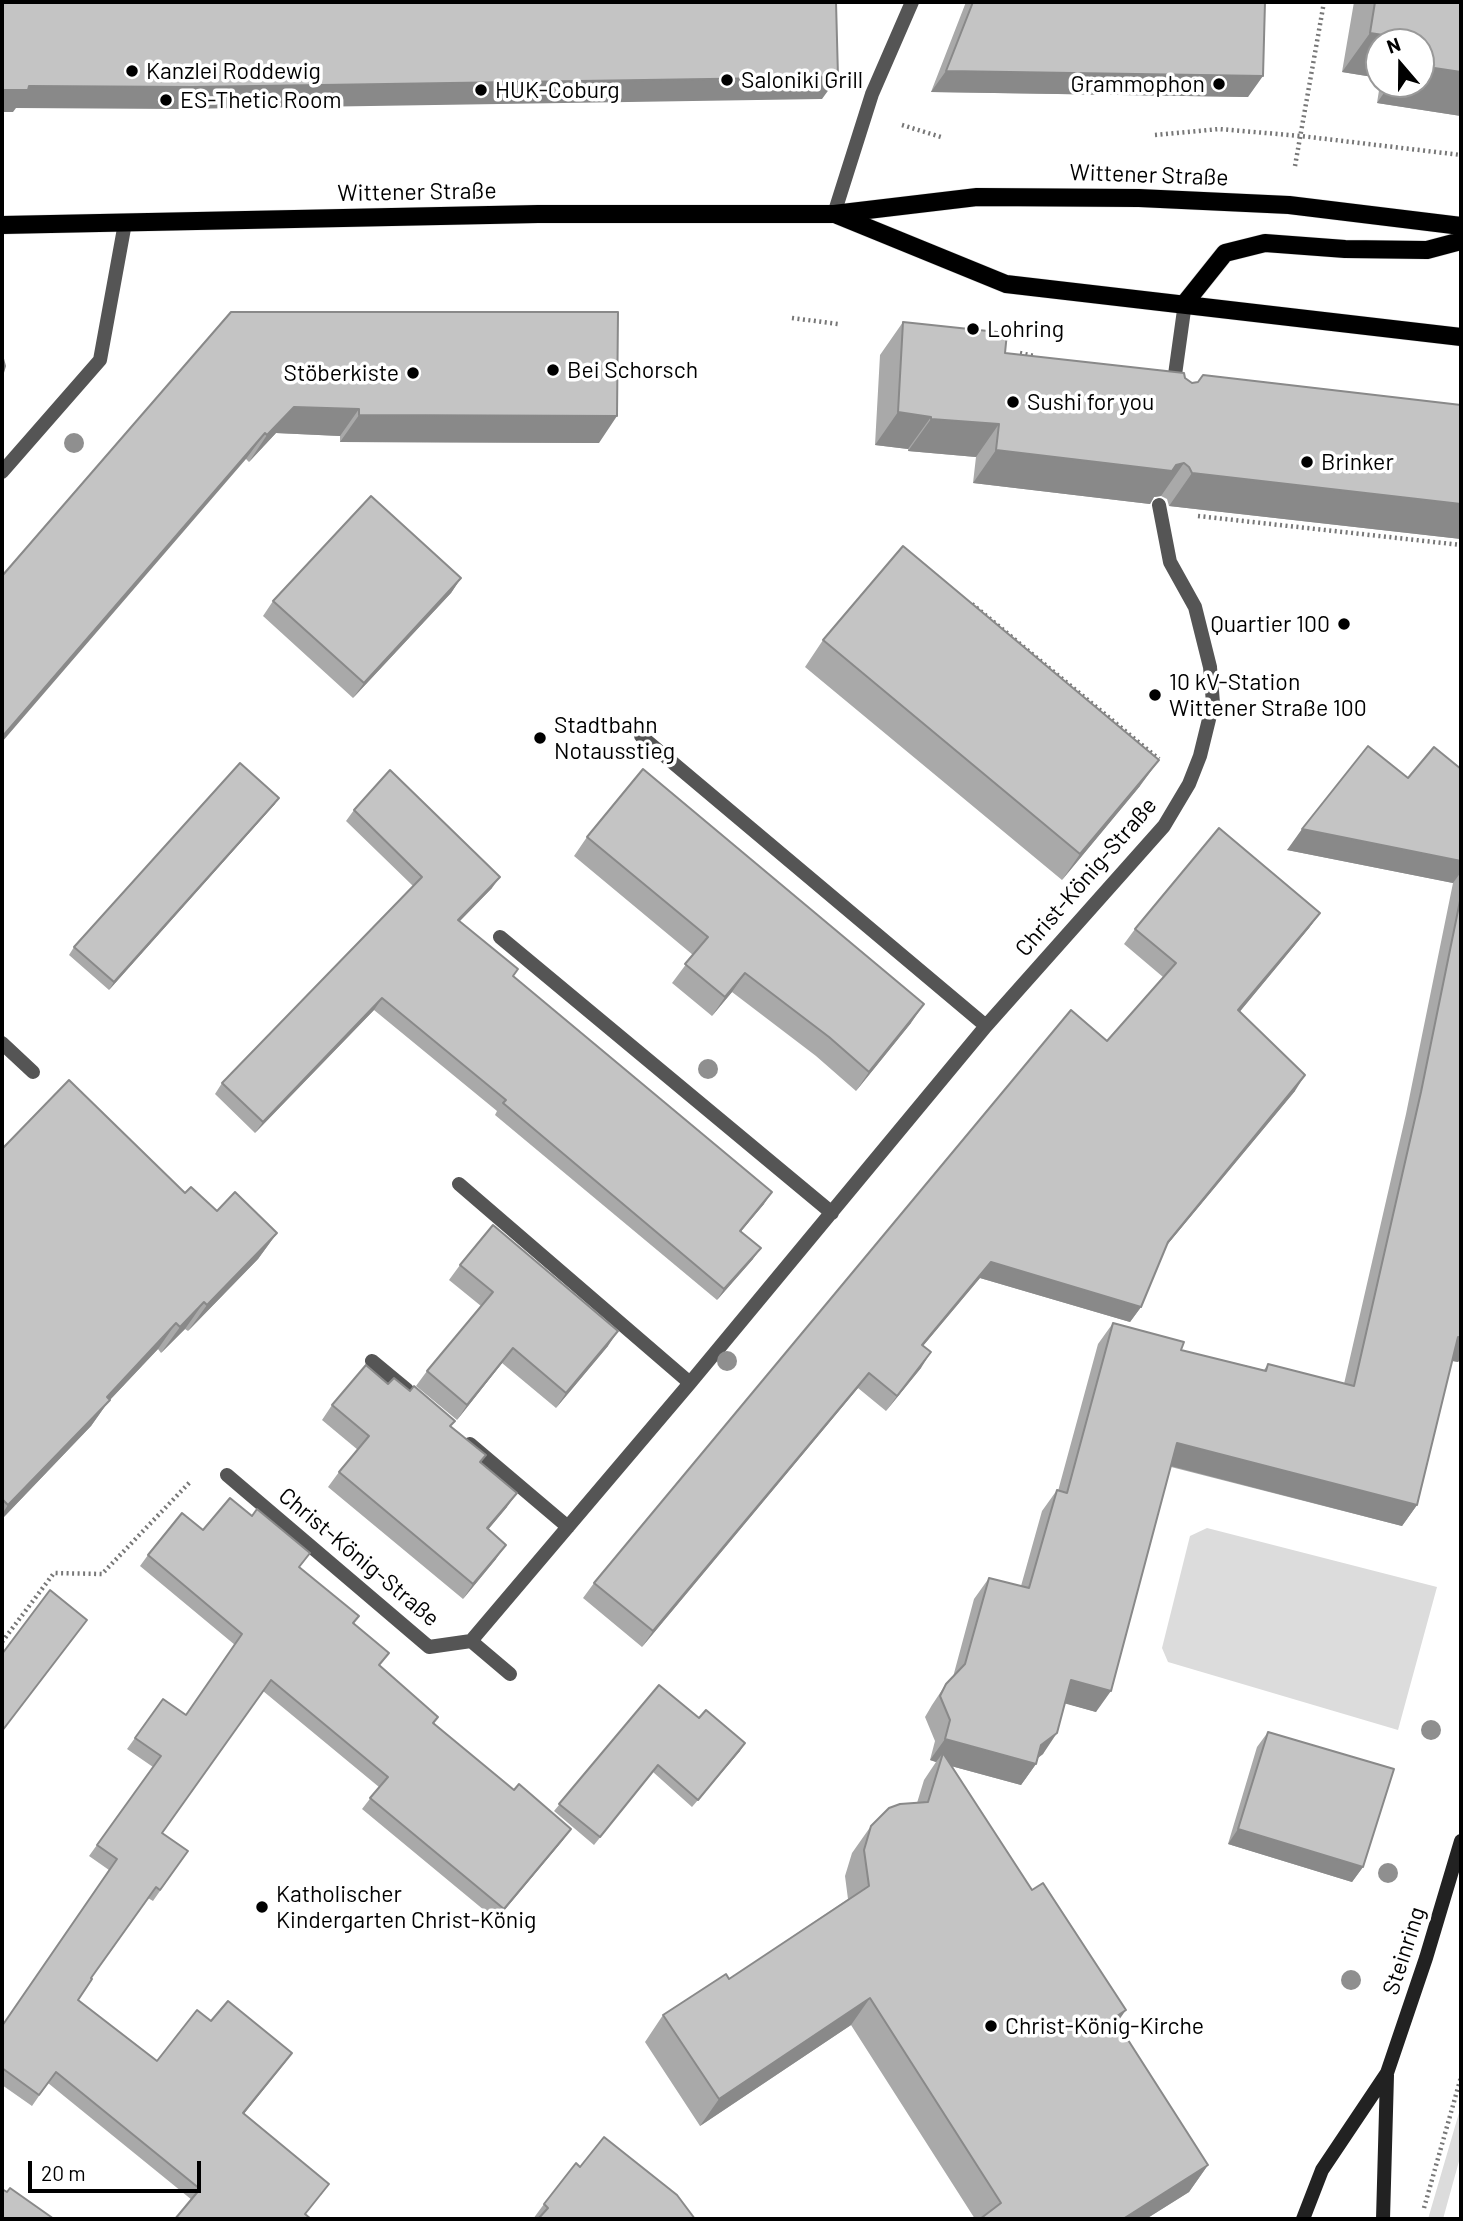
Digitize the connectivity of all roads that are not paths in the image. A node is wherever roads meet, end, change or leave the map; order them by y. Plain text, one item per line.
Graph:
1 (912, 2) edge
2 (834, 214) junction
3 (125, 223) junction
4 (2, 225) edge
5 (1461, 226) edge
6 (1461, 241) edge
7 (1185, 303) junction
8 (1461, 337) edge
9 (1171, 406) edge
10 (2, 472) edge
11 (1160, 508) edge
12 (641, 736) dead end
13 (500, 937) dead end
14 (986, 1026) junction
15 (2, 1043) edge
16 (33, 1072) dead end
17 (459, 1184) dead end
18 (832, 1213) junction
19 (372, 1360) dead end
20 (690, 1383) junction
21 (414, 1396) edge
22 (455, 1431) edge
23 (227, 1475) road end
24 (568, 1527) junction
25 (471, 1641) junction
26 (510, 1674) dead end
27 (1461, 1841) edge
28 (1458, 1866) edge
29 (1387, 2073) junction
30 (1303, 2219) edge
31 (1383, 2219) edge

1 - 2 street
2 - 3 main road, Wittener Straße
2 - 5 main road, Wittener Straße
2 - 7 main road, Wittener Straße
3 - 4 main road, Wittener Straße
3 - 10 street
6 - 7 main road
7 - 8 main road, Wittener Straße
7 - 9 street
11 - 14 street, Christ-König-Straße
12 - 14 street
13 - 18 street
14 - 18 street, Christ-König-Straße
15 - 16 street
17 - 20 street
18 - 20 street, Christ-König-Straße
19 - 21 street
20 - 24 street, Christ-König-Straße
22 - 24 street
23 - 25 street, Christ-König-Straße
24 - 25 street, Christ-König-Straße
25 - 26 street
27 - 28 street, Steinring
28 - 29 street, Steinring
29 - 30 street, Steinring
29 - 31 street, Steinring

